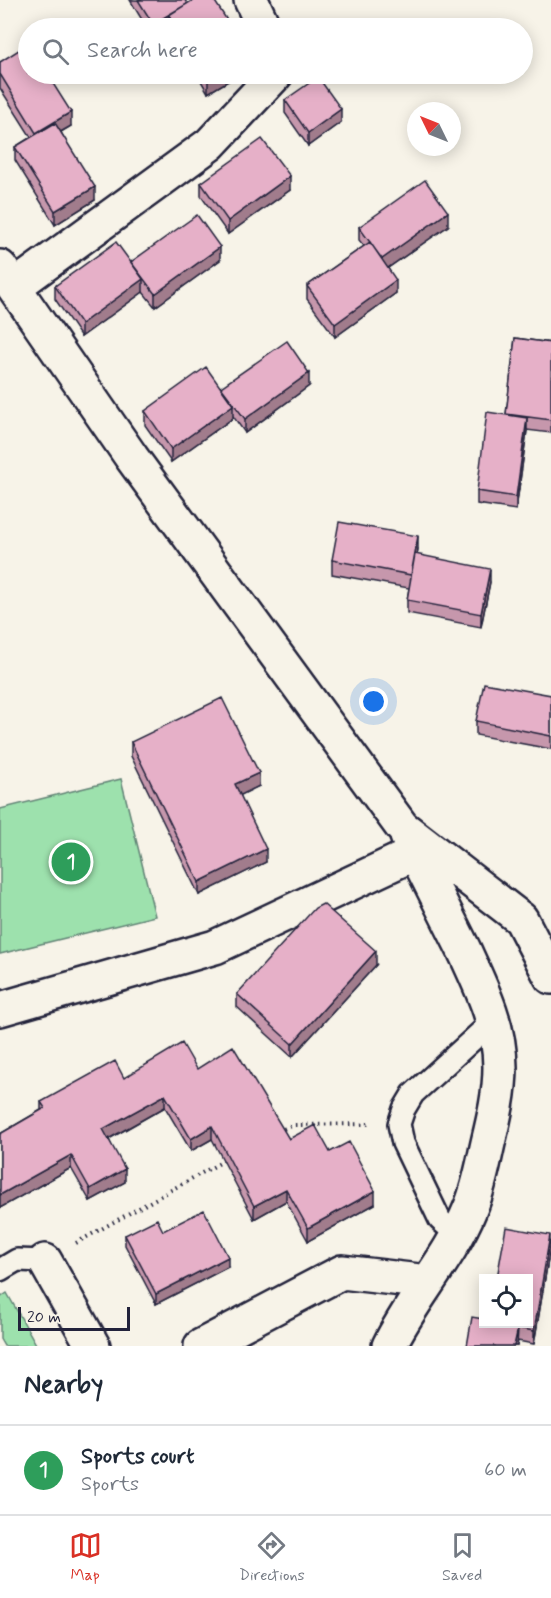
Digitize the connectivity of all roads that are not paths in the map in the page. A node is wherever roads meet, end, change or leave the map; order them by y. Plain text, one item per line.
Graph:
1 (251, 0) edge
2 (259, 18) edge
3 (267, 84) edge
4 (7, 277) edge
5 (409, 840) junction
6 (551, 977) edge
7 (0, 1010) edge
8 (493, 1021) junction
9 (457, 1235) junction
10 (45, 1261) joint
11 (0, 1270) edge
12 (428, 1282) junction
13 (93, 1346) edge
14 (201, 1346) edge
15 (389, 1346) edge

1 - 2 street
3 - 4 street
4 - 5 street
5 - 6 street
5 - 7 street
5 - 8 street
8 - 9 street
8 - 9 lane
9 - 12 street
10 - 11 lane
10 - 13 street
12 - 14 street
12 - 15 street

